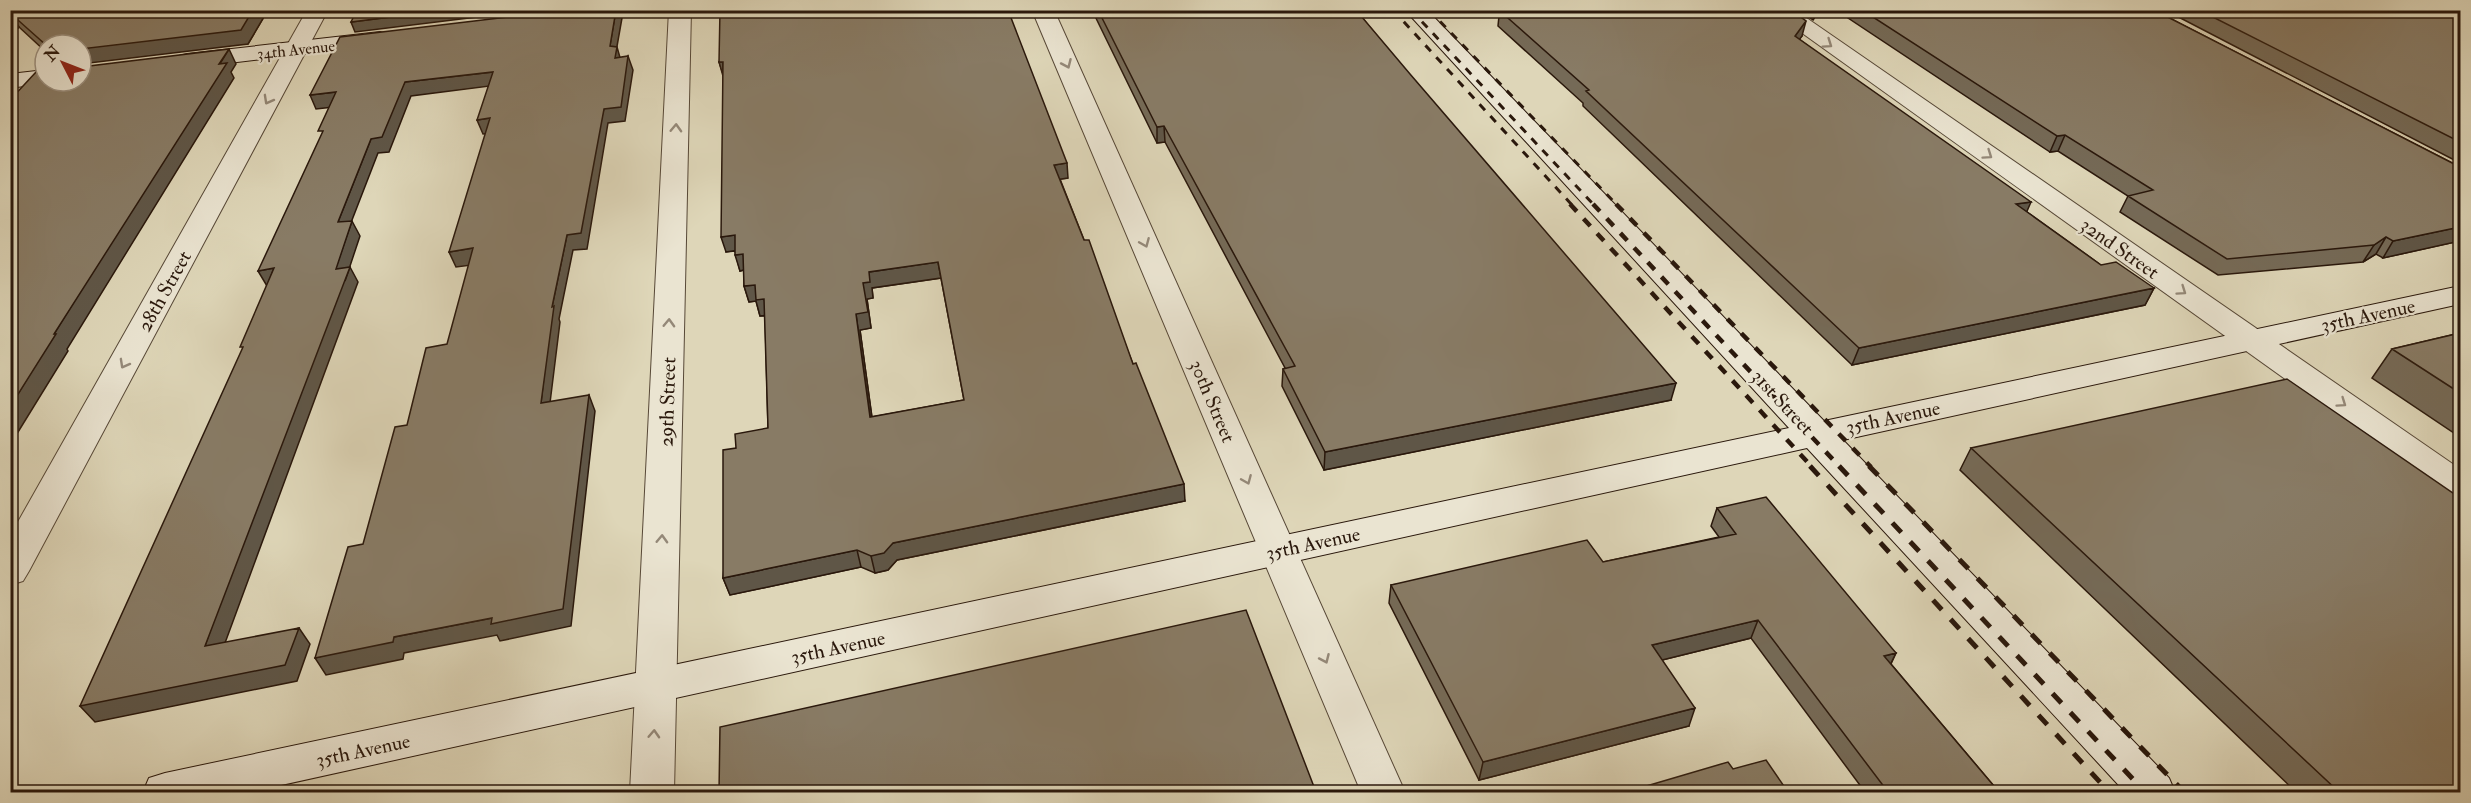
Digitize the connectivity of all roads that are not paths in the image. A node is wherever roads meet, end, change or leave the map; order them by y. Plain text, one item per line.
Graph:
1 (318, 10) edge
2 (681, 10) edge
3 (1043, 10) edge
4 (1415, 10) edge
5 (1780, 10) edge
6 (397, 37) edge
7 (297, 49) junction
8 (163, 64) edge
9 (33, 78) edge
10 (10, 81) edge
11 (2460, 295) edge
12 (2253, 340) junction
13 (1814, 435) junction
14 (2460, 486) edge
15 (1278, 551) junction
16 (10, 571) edge
17 (657, 686) junction
18 (165, 792) edge
19 (651, 792) edge
20 (1383, 792) edge
21 (2153, 792) edge

1 - 7 street, 28th Street
17 -> 2 street, 29th Street
3 -> 15 street, 30th Street
4 - 13 street, 31st Street
5 -> 12 street, 32nd Street
6 - 7 street, 34th Avenue
7 - 8 street, 34th Avenue
7 -> 16 street, 28th Street
9 - 10 street
11 - 12 street, 35th Avenue
12 - 13 street, 35th Avenue
12 -> 14 street, 32nd Street
13 - 15 street, 35th Avenue
13 - 21 street, 31st Street
15 - 17 street, 35th Avenue
15 -> 20 street, 30th Street
17 - 18 street, 35th Avenue
19 -> 17 street, 29th Street

